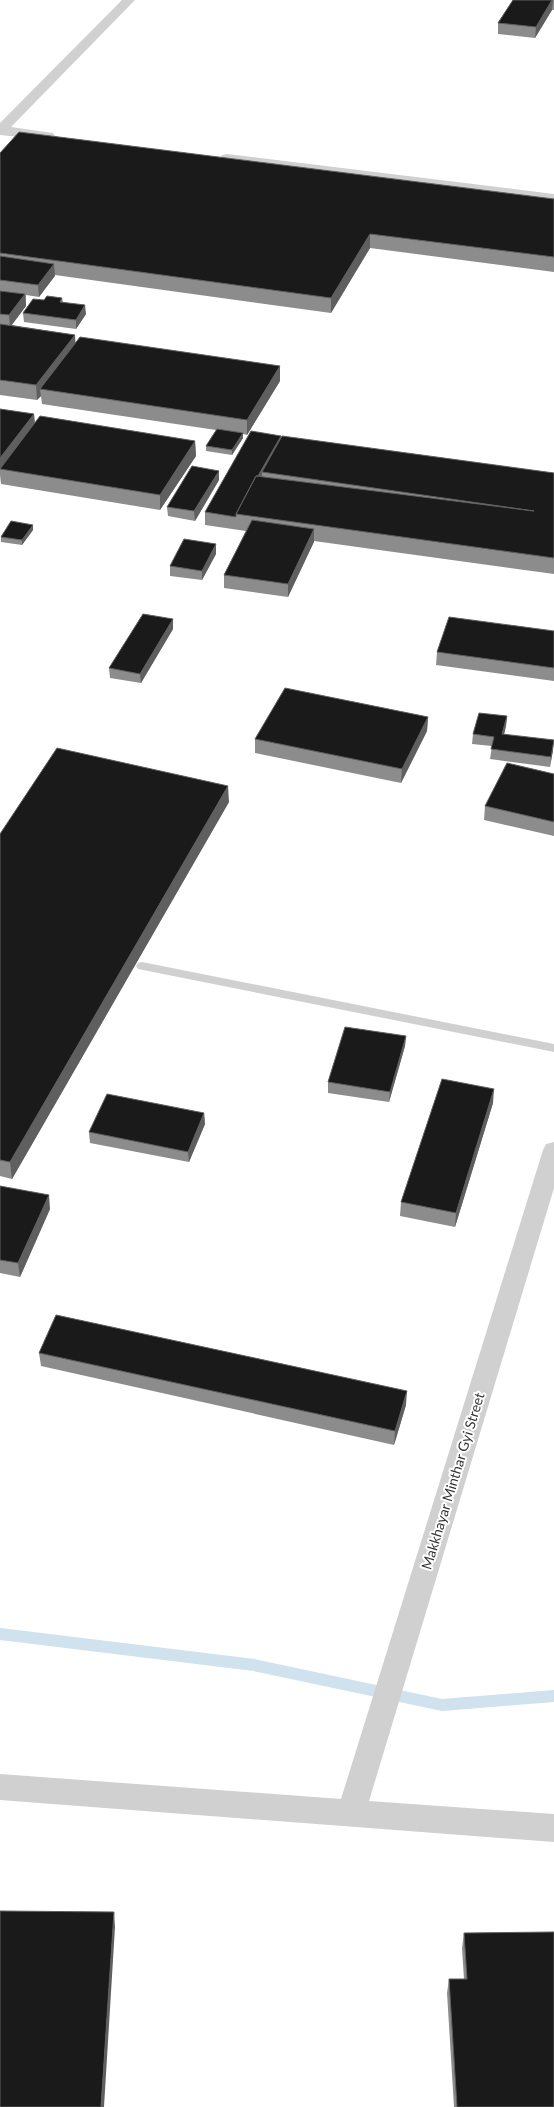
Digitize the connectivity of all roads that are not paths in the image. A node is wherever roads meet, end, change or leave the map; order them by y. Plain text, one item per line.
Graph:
1 (130, 0) edge
2 (0, 131) edge
3 (64, 138) edge
4 (214, 156) edge
5 (554, 198) edge
6 (142, 966) dead end
7 (554, 1048) edge
8 (554, 1150) edge
9 (0, 1787) edge
10 (351, 1813) junction
11 (554, 1828) edge

1 - 2 street
2 - 3 street
4 - 5 street
6 - 7 lane
8 - 10 street, Makkhayar Minthar Gyi Street
9 - 10 street
10 - 11 street

